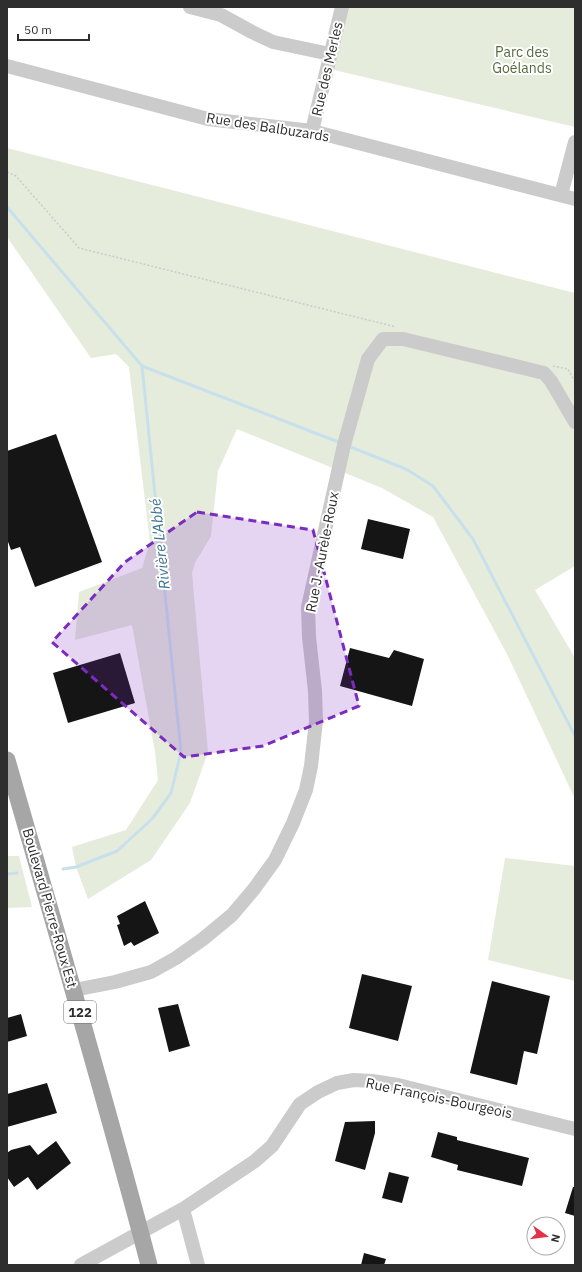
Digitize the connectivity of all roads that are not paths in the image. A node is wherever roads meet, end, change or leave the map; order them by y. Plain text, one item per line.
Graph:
1 (190, 7) edge
2 (342, 7) edge
3 (330, 54) junction
4 (7, 66) edge
5 (312, 131) junction
6 (575, 142) edge
7 (561, 196) junction
8 (575, 199) edge
9 (575, 422) edge
10 (7, 760) edge
11 (74, 990) junction
12 (575, 1129) edge
13 (183, 1209) junction
14 (141, 1233) junction
15 (81, 1265) edge
16 (149, 1265) edge
17 (198, 1265) edge

1 - 3 street
2 - 3 street, Rue des Merles
3 - 5 street, Rue des Merles
4 - 5 street, Rue des Balbuzards
5 - 7 street, Rue des Balbuzards
6 - 7 street
7 - 8 street, Rue des Balbuzards
9 - 11 street, Rue J.-Aurèle-Roux
10 - 11 main road, Boulevard Pierre-Roux Est / 122
11 - 14 main road, Boulevard Pierre-Roux Est / 122
12 - 13 street, Rue François-Bourgeois
13 - 14 street, Rue François-Bourgeois
13 - 17 street
14 - 15 street, Rue François-Bourgeois
14 - 16 main road, Boulevard Pierre-Roux Est / 122

